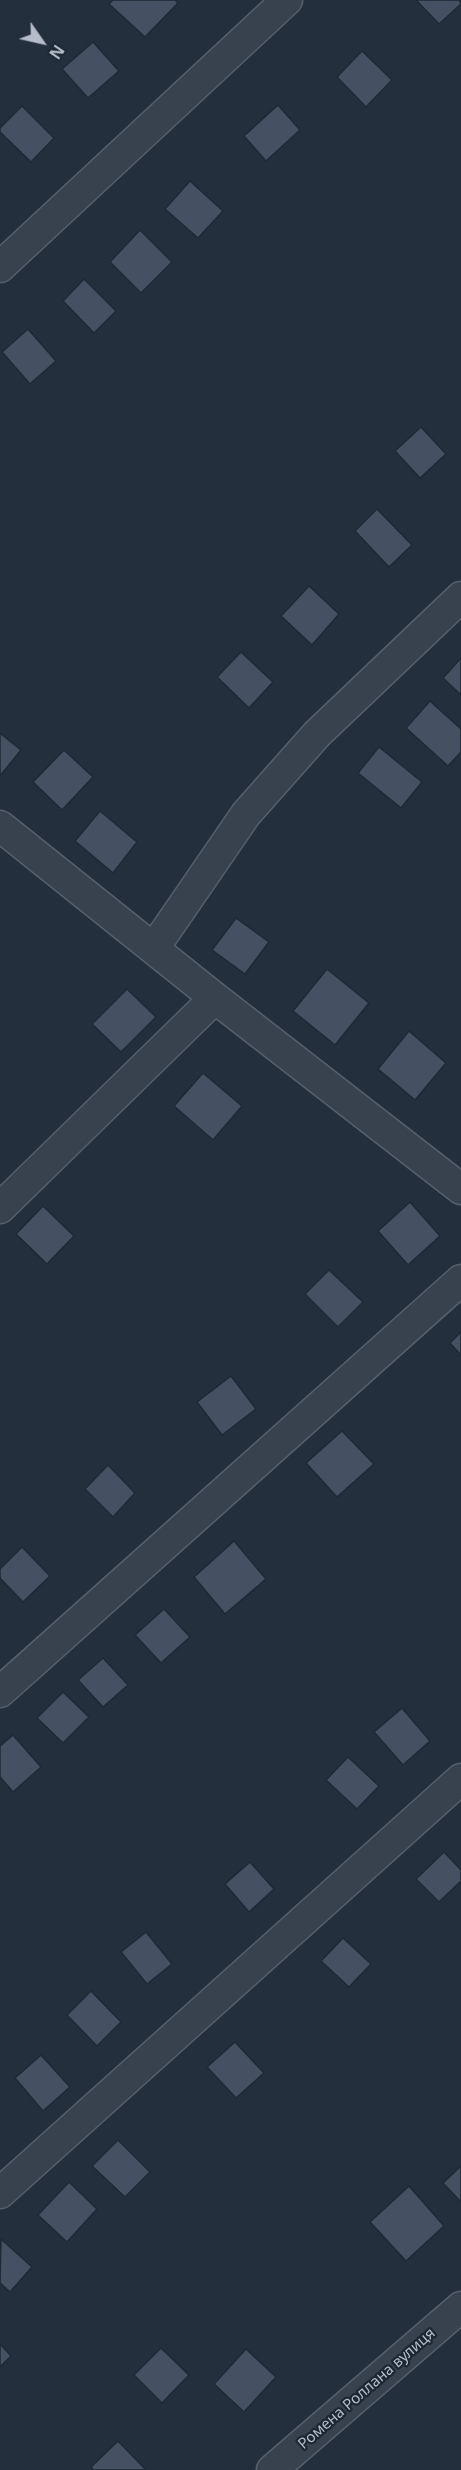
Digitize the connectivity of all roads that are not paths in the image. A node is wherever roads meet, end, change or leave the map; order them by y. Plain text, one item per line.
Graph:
1 (287, 0) edge
2 (0, 267) edge
3 (461, 597) edge
4 (0, 826) edge
5 (154, 948) junction
6 (215, 998) junction
7 (461, 1189) edge
8 (0, 1208) edge
9 (461, 1280) edge
10 (0, 1692) edge
11 (461, 1779) edge
12 (0, 2193) edge
13 (461, 2307) edge
14 (272, 2470) edge

1 - 2 street
3 - 5 street
4 - 5 street
5 - 6 street
6 - 7 street
6 - 8 street
9 - 10 street
11 - 12 street
13 - 14 street, Ромена Роллана вулиця

